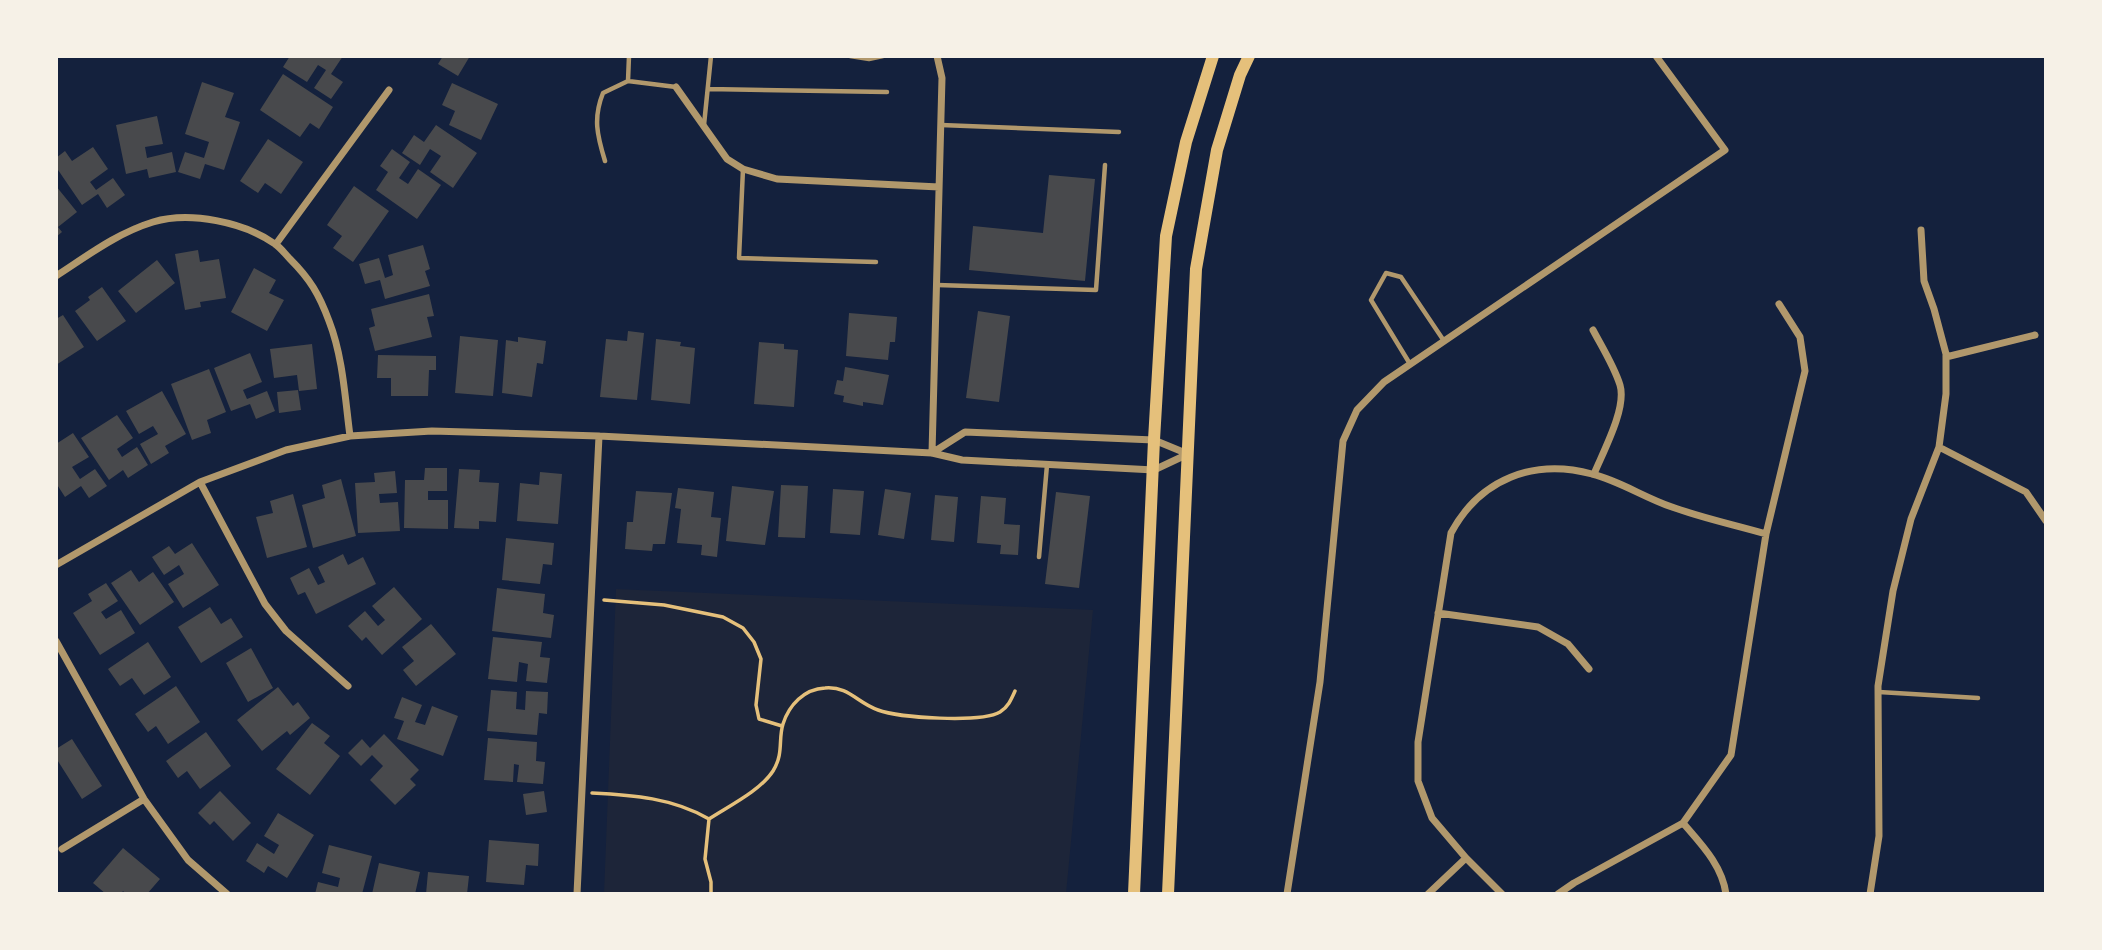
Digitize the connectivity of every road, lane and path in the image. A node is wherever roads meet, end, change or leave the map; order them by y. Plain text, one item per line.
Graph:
1 (629, 56) edge
2 (711, 56) edge
3 (850, 56) edge
4 (883, 56) edge
5 (937, 56) edge
6 (1213, 56) edge
7 (1249, 56) edge
8 (1656, 56) edge
9 (628, 81) junction
10 (676, 87) joint
11 (708, 89) junction
12 (389, 90) dead end
13 (887, 92) dead end
14 (941, 125) junction
15 (704, 128) junction
16 (1119, 132) dead end
17 (605, 160) dead end
18 (1105, 165) dead end
19 (743, 169) junction
20 (939, 187) junction
21 (1920, 230) dead end
22 (276, 244) junction
23 (876, 262) dead end
24 (56, 276) edge
25 (936, 285) junction
26 (1779, 304) dead end
27 (1593, 330) dead end
28 (2035, 335) dead end
29 (1444, 341) junction
30 (1946, 357) junction
31 (1410, 364) junction
32 (351, 436) junction
33 (599, 436) junction
34 (1154, 440) junction
35 (1939, 447) junction
36 (932, 453) junction
37 (1188, 454) junction
38 (1047, 464) junction
39 (1154, 470) junction
40 (1594, 474) junction
41 (200, 482) junction
42 (2046, 521) edge
43 (1766, 534) junction
44 (1039, 557) dead end
45 (56, 565) edge
46 (591, 600) junction
47 (1438, 613) junction
48 (56, 641) edge
49 (1588, 669) dead end
50 (348, 686) dead end
51 (1015, 691) dead end
52 (1878, 692) junction
53 (1978, 698) dead end
54 (782, 726) junction
55 (582, 793) junction
56 (144, 799) junction
57 (709, 819) junction
58 (1684, 822) junction
59 (62, 849) dead end
60 (1465, 858) junction
61 (227, 894) edge
62 (577, 894) edge
63 (711, 894) edge
64 (1134, 894) edge
65 (1168, 894) edge
66 (1287, 894) edge
67 (1429, 894) edge
68 (1502, 894) edge
69 (1558, 894) edge
70 (1726, 894) edge
71 (1870, 894) edge

1 - 9 lane
2 - 11 lane
3 - 4 lane
5 - 14 street
6 - 34 main road
7 - 37 main road
8 - 29 street
9 - 10 lane
9 - 17 lane
10 - 15 street
11 - 13 lane
11 - 15 lane
12 - 22 street
14 - 16 lane
14 - 20 street
15 - 19 street
18 - 25 lane
19 - 20 street
19 - 23 lane
20 - 25 street
21 - 30 street
22 - 24 street
22 - 32 street
25 - 36 street
26 - 43 street
27 - 40 street
28 - 30 street
29 - 31 street
29 - 31 lane
30 - 35 street
31 - 66 street
32 - 33 street
32 - 41 street
33 - 36 street
33 - 46 street
34 - 36 street
34 - 37 street
34 - 39 main road
35 - 42 street
35 - 52 street
36 - 38 street
37 - 39 street
37 - 65 main road
38 - 39 street
38 - 44 lane
39 - 64 main road
40 - 43 street
40 - 47 street
41 - 45 street
41 - 50 street
43 - 58 street
46 - 54 path
46 - 55 street
47 - 49 street
47 - 60 street
48 - 56 street
51 - 54 path
52 - 53 lane
52 - 71 street
54 - 57 path
55 - 57 path
55 - 62 street
56 - 59 street
56 - 61 street
57 - 63 path
58 - 69 street
58 - 70 street
60 - 67 street
60 - 68 street

